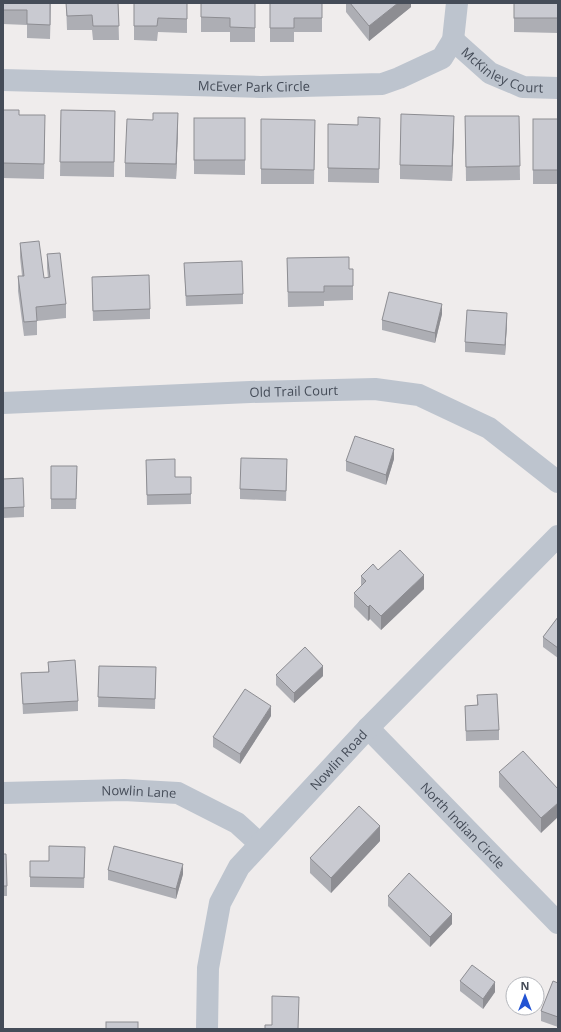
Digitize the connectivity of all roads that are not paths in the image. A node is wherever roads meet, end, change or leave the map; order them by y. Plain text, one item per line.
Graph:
1 (457, 3) edge
2 (453, 40) junction
3 (3, 80) edge
4 (558, 88) edge
5 (3, 403) edge
6 (558, 482) edge
7 (558, 536) edge
8 (368, 728) junction
9 (3, 793) edge
10 (260, 844) junction
11 (558, 923) edge
12 (207, 1029) edge

1 - 2 street, McEver Park Circle
2 - 3 street, McEver Park Circle
2 - 4 street, McKinley Court
5 - 6 street, Old Trail Court
7 - 8 street, Nowlin Road
8 - 10 street, Nowlin Road
8 - 11 street, North Indian Circle
9 - 10 street, Nowlin Lane
10 - 12 street, Nowlin Road

